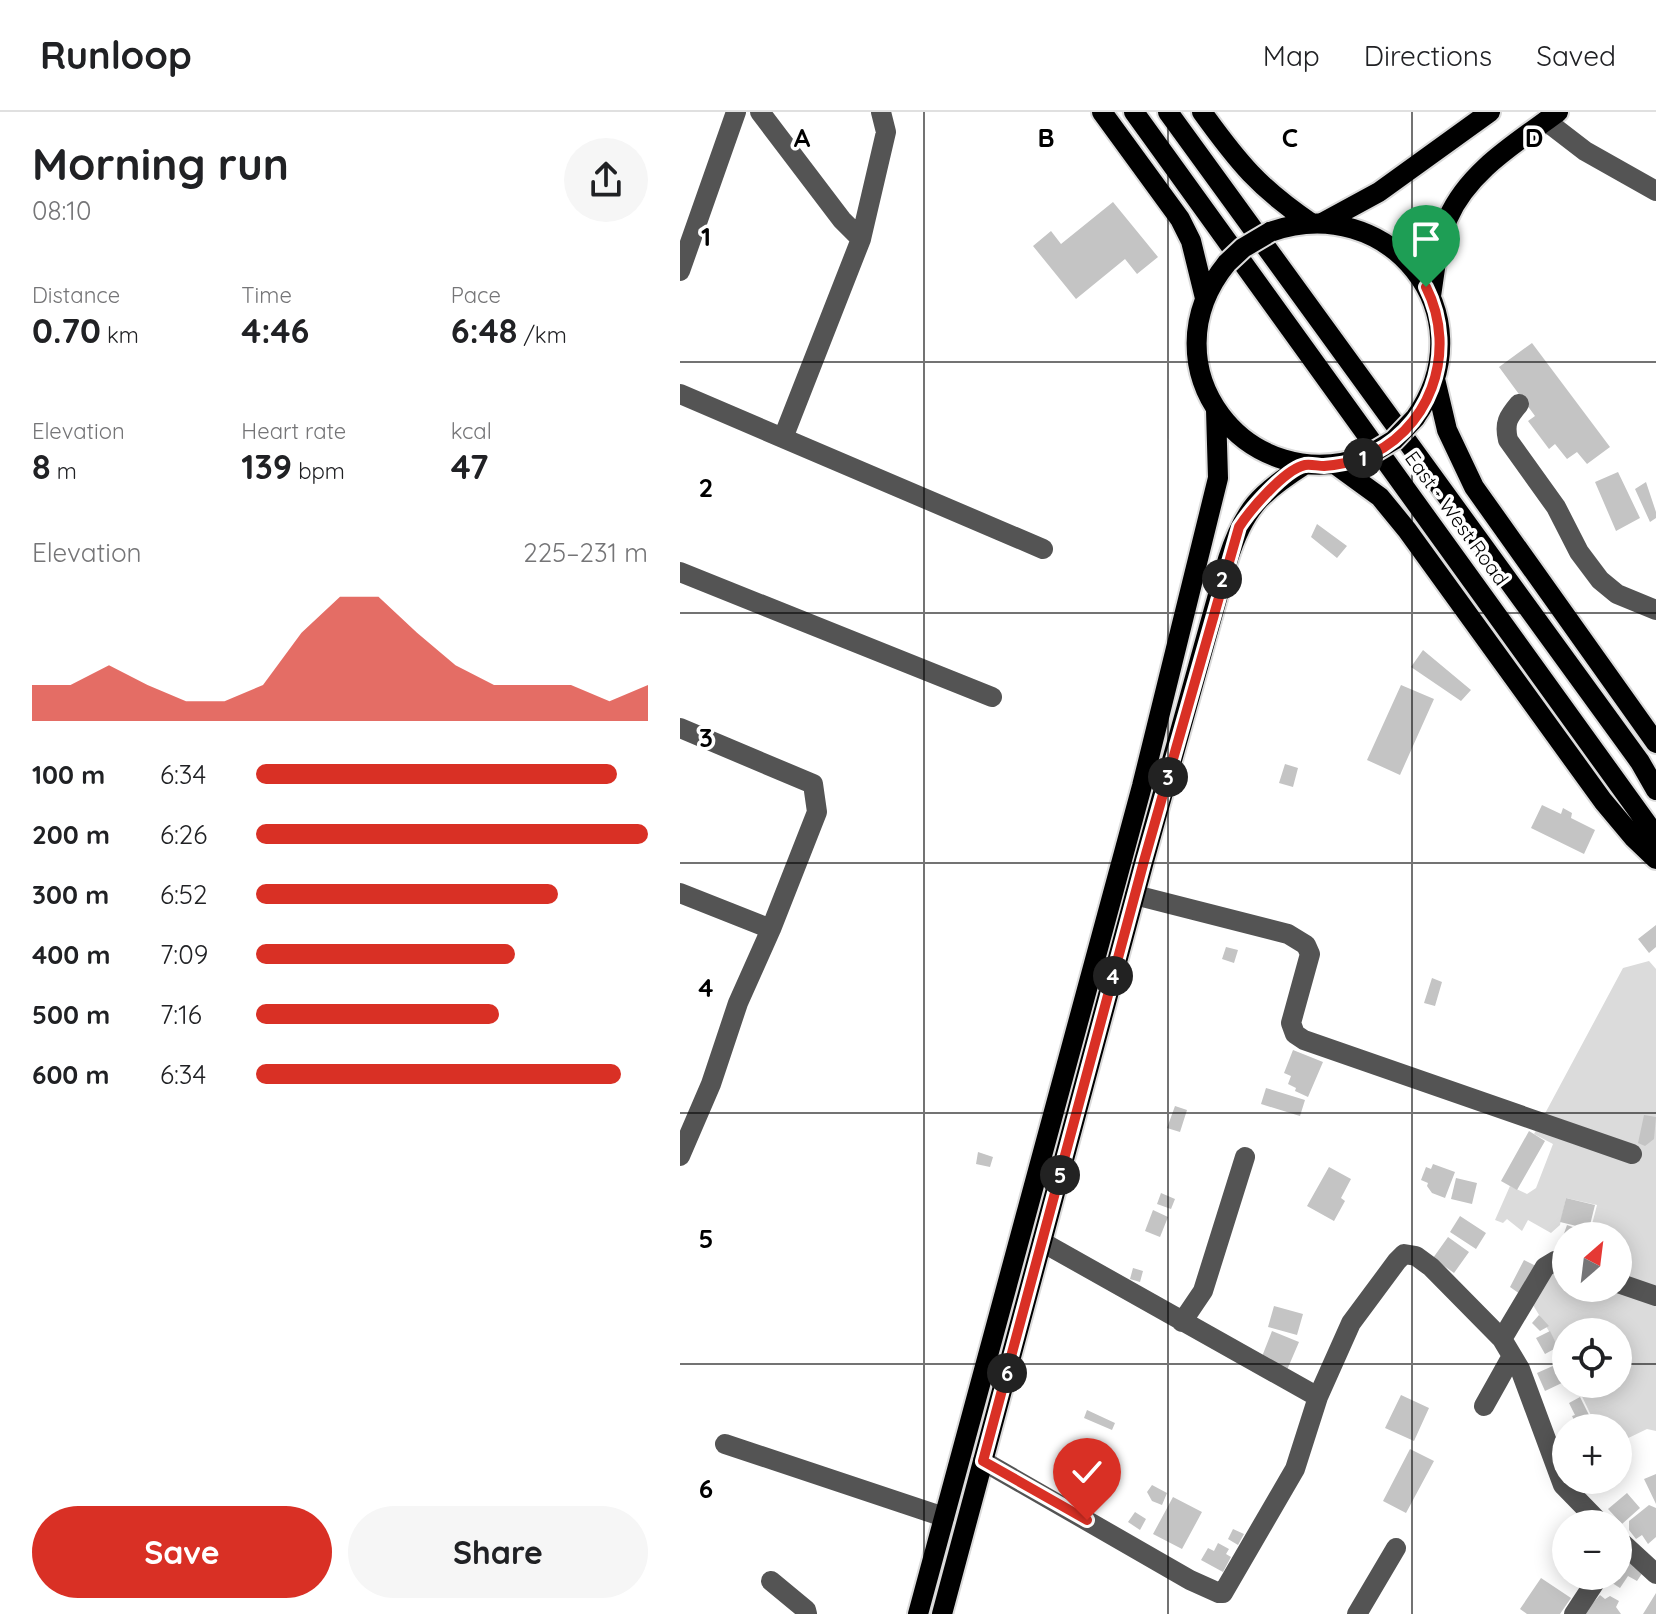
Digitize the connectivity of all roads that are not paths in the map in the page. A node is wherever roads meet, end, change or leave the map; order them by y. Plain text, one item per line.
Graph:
1 (736, 112) edge
2 (760, 112) edge
3 (881, 112) edge
4 (1102, 112) edge
5 (1134, 112) edge
6 (1168, 112) edge
7 (1202, 112) edge
8 (1490, 112) edge
9 (1552, 116) edge
10 (1656, 191) edge
11 (1317, 223) junction
12 (861, 239) junction
13 (680, 271) edge
14 (1431, 296) junction
15 (1205, 298) junction
16 (1435, 379) junction
17 (680, 394) edge
18 (1519, 404) dead end
19 (1216, 410) junction
20 (783, 438) junction
21 (1304, 465) junction
22 (1336, 465) junction
23 (1043, 549) dead end
24 (680, 572) edge
25 (1656, 610) edge
26 (992, 697) dead end
27 (680, 728) edge
28 (1656, 743) edge
29 (1656, 790) edge
30 (1656, 836) edge
31 (1656, 859) edge
32 (680, 893) edge
33 (1135, 895) junction
34 (771, 929) junction
35 (1632, 1154) dead end
36 (680, 1156) edge
37 (1245, 1157) dead end
38 (1042, 1242) junction
39 (1552, 1263) edge
40 (1632, 1288) edge
41 (1656, 1296) edge
42 (1182, 1322) junction
43 (1507, 1348) junction
44 (1318, 1397) junction
45 (1484, 1406) dead end
46 (725, 1444) dead end
47 (983, 1461) junction
48 (1587, 1510) edge
49 (944, 1517) junction
50 (1396, 1548) dead end
51 (1632, 1554) edge
52 (1656, 1574) edge
53 (771, 1581) dead end
54 (1590, 1590) edge
55 (807, 1614) edge
56 (918, 1614) edge
57 (942, 1614) edge
58 (1357, 1614) edge
59 (1574, 1614) edge

1 - 13 street
2 - 12 street
3 - 12 street
4 - 15 main road
5 - 30 main road, East - West Road
6 - 29 main road, East - West Road
7 - 11 main road
8 - 11 main road
9 - 10 street
9 - 14 main road
11 - 14 main road
11 - 15 main road, bridge
12 - 20 street
14 - 16 main road
15 - 19 main road
16 - 22 main road, bridge
16 - 28 main road
17 - 20 street
18 - 25 street
19 - 21 main road
19 - 49 main road
20 - 23 street
21 - 22 main road
21 - 33 main road
22 - 31 main road
24 - 26 street
27 - 34 street
32 - 34 street
33 - 35 street
33 - 38 main road
34 - 36 street
37 - 42 street
38 - 42 street
38 - 47 main road
39 - 43 street
40 - 41 street
42 - 44 street
43 - 44 street
43 - 45 street
43 - 48 street
44 - 47 street
46 - 49 street
47 - 57 main road
49 - 56 main road
50 - 58 street
51 - 52 street
53 - 55 street
54 - 59 street

